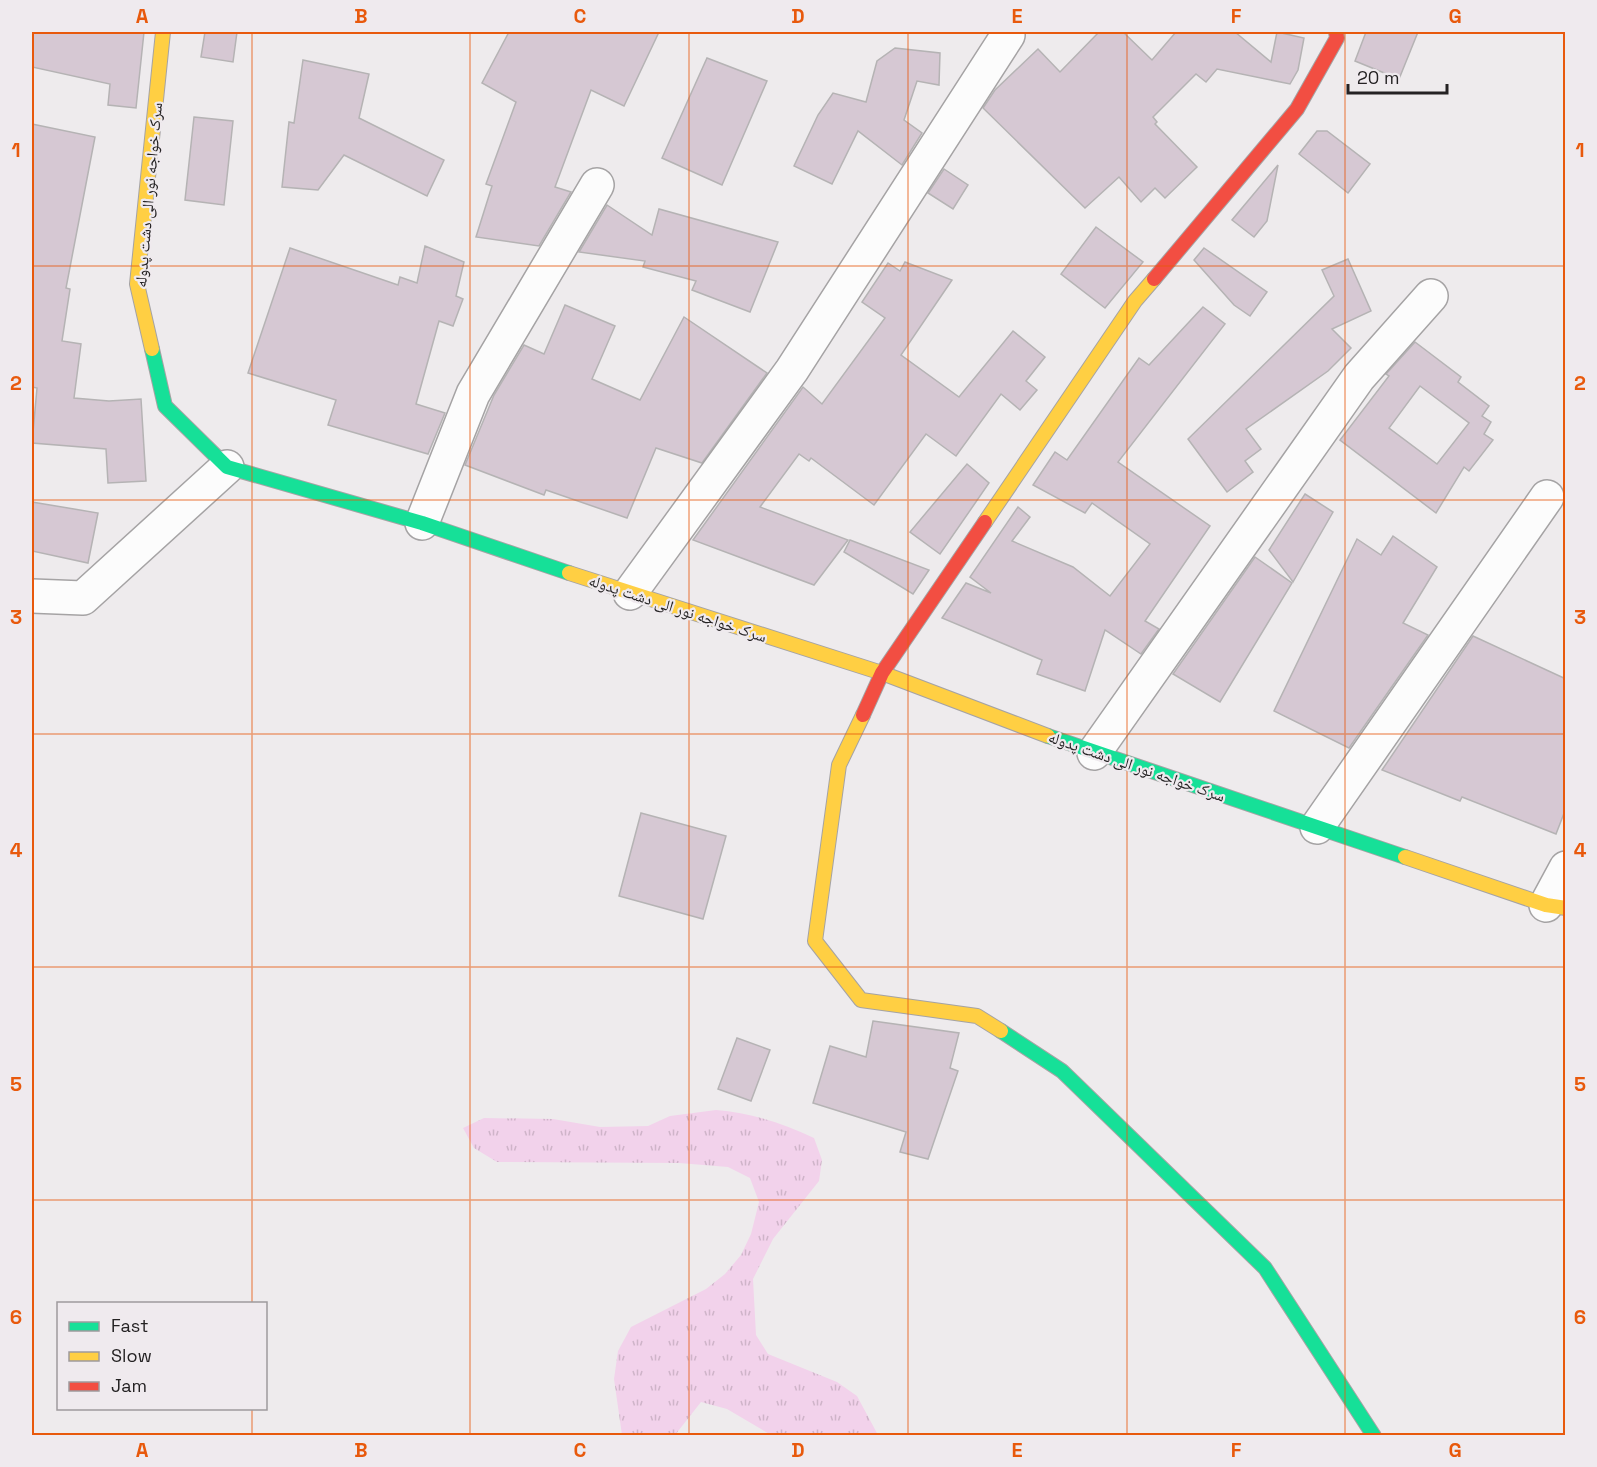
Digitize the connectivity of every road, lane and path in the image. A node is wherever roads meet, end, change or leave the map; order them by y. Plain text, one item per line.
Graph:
1 (163, 32) edge
2 (1336, 32) edge
3 (1008, 34) dead end
4 (597, 184) dead end
5 (1431, 296) dead end
6 (227, 467) junction
7 (1547, 496) dead end
8 (422, 523) junction
9 (630, 593) junction
10 (32, 596) edge
11 (882, 673) junction
12 (1094, 753) junction
13 (1317, 827) junction
14 (1566, 868) edge
15 (1556, 907) edge
16 (1374, 1436) edge

1 - 6 main road, سرک خواجه نور الی دشت پدوله
2 - 11 main road
3 - 9 street
4 - 8 street
5 - 12 street
6 - 8 main road, سرک خواجه نور الی دشت پدوله
6 - 10 street
7 - 13 street
8 - 9 main road, سرک خواجه نور الی دشت پدوله
9 - 11 main road, سرک خواجه نور الی دشت پدوله
11 - 12 main road, سرک خواجه نور الی دشت پدوله
11 - 16 main road
12 - 13 main road, سرک خواجه نور الی دشت پدوله
13 - 15 main road, سرک خواجه نور الی دشت پدوله
14 - 15 street

